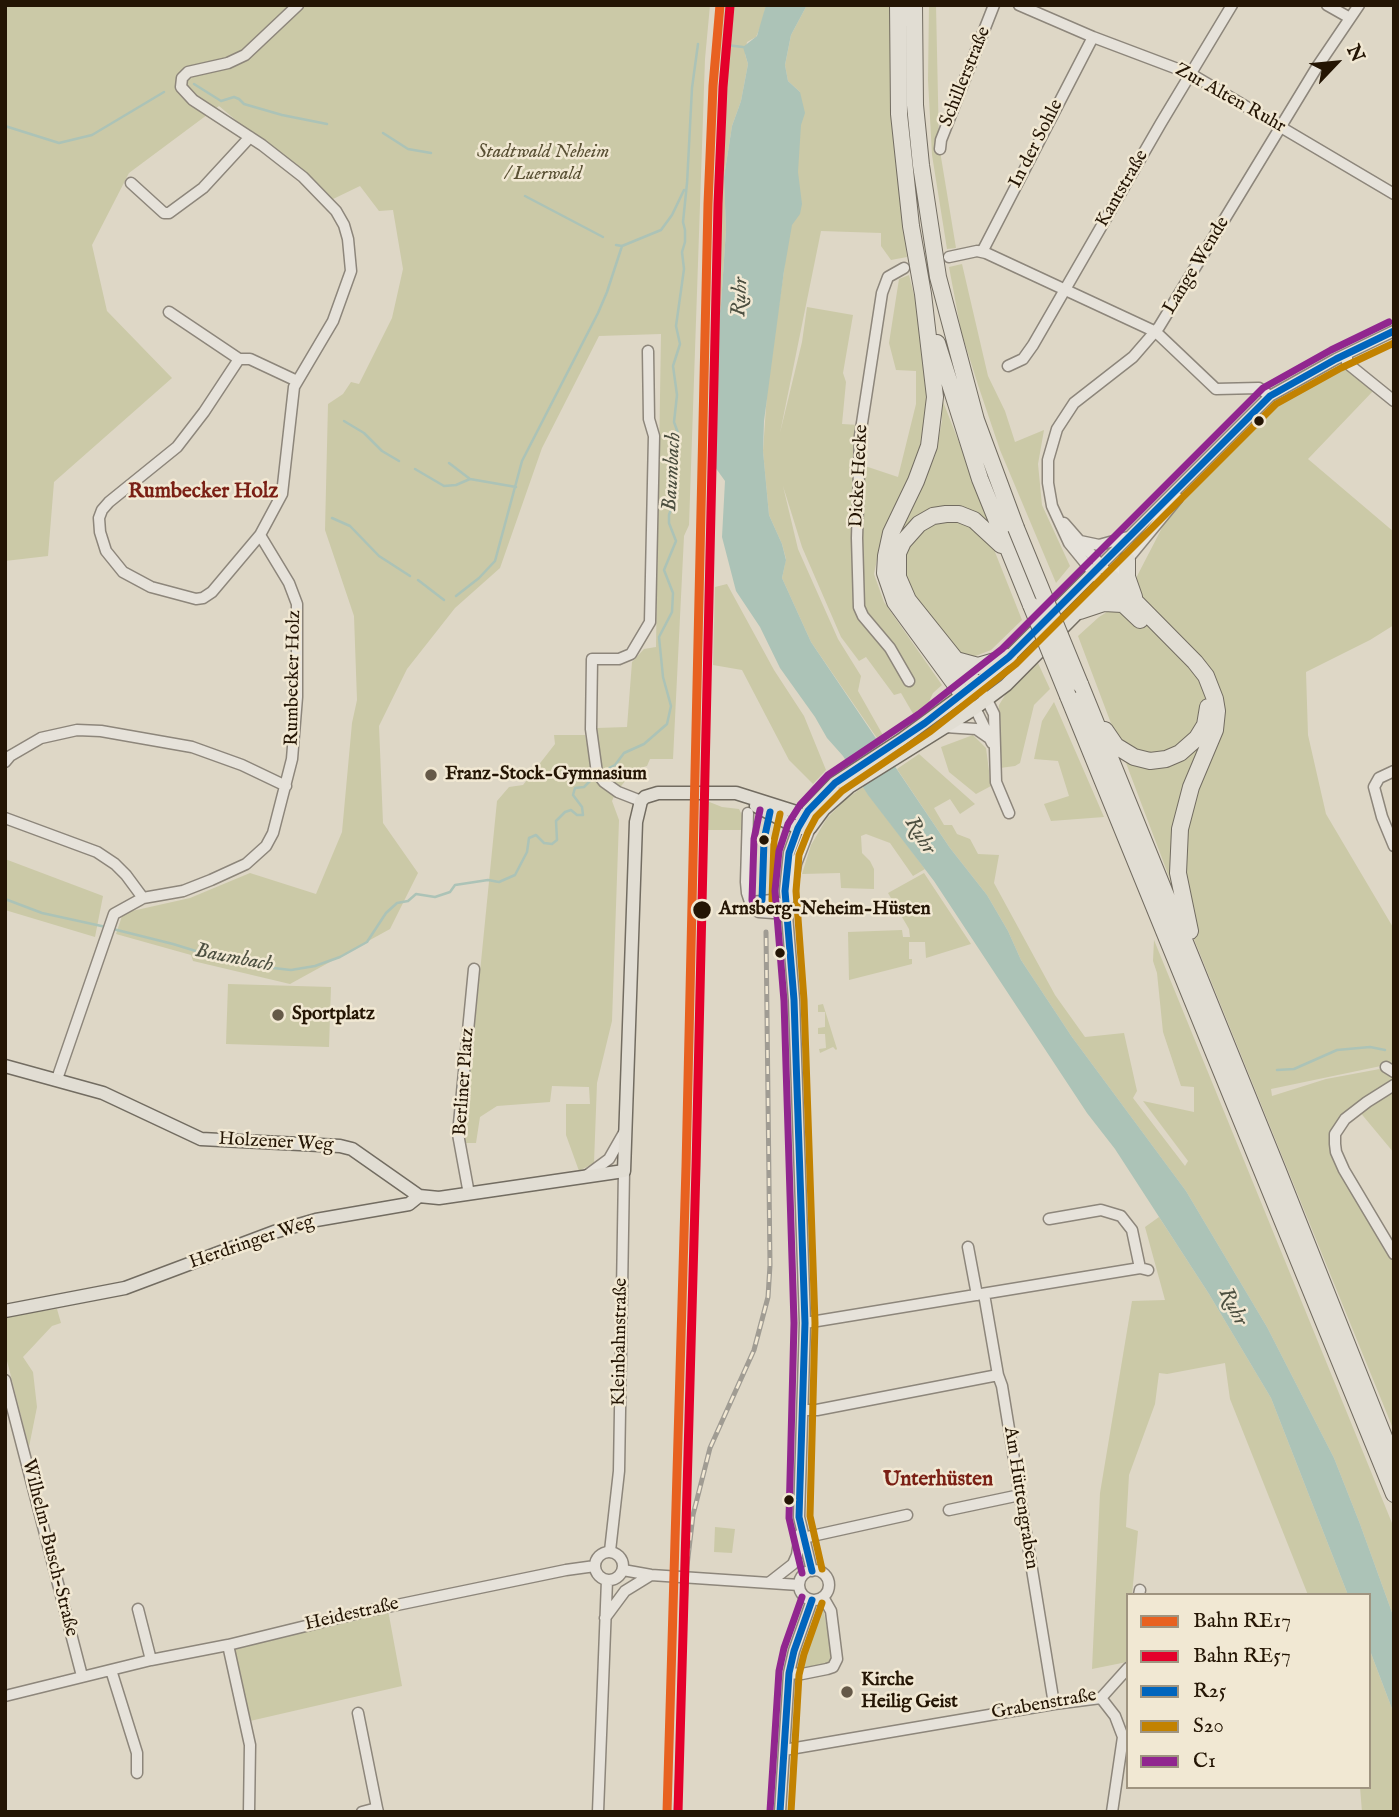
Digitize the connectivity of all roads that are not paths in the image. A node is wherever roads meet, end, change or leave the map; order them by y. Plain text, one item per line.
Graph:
1 (298, 5) edge
2 (898, 5) edge
3 (914, 5) edge
4 (994, 5) edge
5 (1019, 5) edge
6 (1233, 5) edge
7 (1327, 5) edge
8 (1359, 5) edge
9 (1350, 18) junction
10 (1093, 37) junction
11 (1191, 74) junction
12 (1281, 128) junction
13 (250, 137) junction
14 (940, 149) dead end
15 (131, 183) dead end
16 (1394, 194) edge
17 (982, 252) junction
18 (949, 257) dead end
19 (904, 268) dead end
20 (1064, 289) junction
21 (923, 293) junction
22 (169, 312) dead end
23 (1394, 331) edge
24 (1156, 332) junction
25 (648, 351) dead end
26 (1347, 354) junction
27 (240, 359) junction
28 (1008, 366) dead end
29 (296, 381) junction
30 (1270, 396) junction
31 (1394, 401) edge
32 (1206, 463) junction
33 (1056, 514) junction
34 (260, 535) junction
35 (1131, 536) junction
36 (1080, 541) junction
37 (1010, 554) junction
38 (1127, 560) junction
39 (1102, 576) junction
40 (1129, 604) junction
41 (1080, 611) junction
42 (1009, 657) junction
43 (956, 660) junction
44 (909, 681) dead end
45 (1077, 689) junction
46 (969, 690) junction
47 (987, 700) junction
48 (974, 709) junction
49 (945, 727) junction
50 (992, 744) junction
51 (898, 749) junction
52 (5, 762) edge
53 (1394, 771) edge
54 (286, 786) junction
55 (641, 801) junction
56 (748, 813) dead end
57 (1009, 813) dead end
58 (5, 818) edge
59 (807, 821) junction
60 (1394, 846) edge
61 (144, 898) junction
62 (788, 908) junction
63 (474, 969) dead end
64 (1212, 1007) junction
65 (5, 1066) edge
66 (57, 1079) junction
67 (1394, 1085) edge
68 (625, 1131) junction
69 (624, 1171) junction
70 (585, 1177) junction
71 (469, 1194) junction
72 (419, 1196) junction
73 (1049, 1219) dead end
74 (968, 1247) dead end
75 (1394, 1254) edge
76 (980, 1295) junction
77 (5, 1311) edge
78 (805, 1323) junction
79 (998, 1376) junction
80 (5, 1380) edge
81 (803, 1410) junction
82 (1394, 1462) edge
83 (1394, 1494) edge
84 (1020, 1495) junction
85 (949, 1510) dead end
86 (907, 1515) dead end
87 (802, 1533) junction
88 (610, 1551) junction
89 (595, 1566) junction
90 (623, 1570) junction
91 (812, 1571) junction
92 (651, 1575) junction
93 (607, 1580) junction
94 (770, 1581) junction
95 (799, 1585) junction
96 (823, 1597) junction
97 (811, 1600) junction
98 (138, 1609) dead end
99 (604, 1621) junction
100 (228, 1646) junction
101 (152, 1660) junction
102 (111, 1670) junction
103 (1126, 1670) edge
104 (789, 1673) junction
105 (82, 1676) junction
106 (5, 1696) edge
107 (1101, 1698) junction
108 (1054, 1704) junction
109 (358, 1713) dead end
110 (783, 1750) junction
111 (137, 1773) dead end
112 (377, 1810) edge
113 (249, 1812) edge
114 (362, 1812) edge
115 (598, 1812) edge
116 (780, 1812) edge
117 (1112, 1812) edge

1 - 13 street
2 - 21 highway
3 - 45 highway, bridge
4 - 14 street, Schillerstraße
5 - 10 street, Zur Alten Ruhr
6 - 11 street, Kantstraße
7 - 9 street
8 - 9 street, Lange Wende
9 - 12 street, Lange Wende
10 - 11 street, Zur Alten Ruhr
10 - 17 street, In der Sohle
11 - 12 street, Zur Alten Ruhr
11 - 20 street, Kantstraße
12 - 16 street, Zur Alten Ruhr
12 - 24 street, Lange Wende
13 - 15 street
13 - 29 street
17 - 18 street
17 - 20 street
19 - 44 street, Dicke Hecke
20 - 24 street
20 - 28 street, Kantstraße
21 - 37 highway
21 - 46 highway
22 - 27 street
23 - 26 street
24 - 30 street
24 - 33 street, Lange Wende
25 - 55 street
26 - 30 street
26 - 31 street
27 - 29 street
27 - 34 street
29 - 34 street
30 - 32 street
32 - 35 street
32 - 38 street
33 - 36 street, Lange Wende
33 - 39 street, Lange Wende
34 - 54 street, Rumbecker Holz
35 - 36 street
35 - 39 street
36 - 39 street, Lange Wende
37 - 43 highway
37 - 45 highway, bridge
38 - 39 street
38 - 40 highway
39 - 40 highway
39 - 41 main road
39 - 42 main road
40 - 41 highway
40 - 45 highway
40 - 64 highway
41 - 47 main road
42 - 43 highway
42 - 46 main road
43 - 46 highway
45 - 64 highway
45 - 83 highway
46 - 47 street
46 - 48 street
46 - 51 main road
47 - 48 main road
47 - 50 street
48 - 49 main road
48 - 50 street
49 - 50 street
49 - 51 main road
50 - 57 street
51 - 59 main road
52 - 54 street
53 - 60 street
54 - 61 street, Rumbecker Holz
55 - 59 main road
55 - 68 main road, Kleinbahnstraße
56 - 62 street
58 - 61 street
59 - 62 street
61 - 66 street, Rumbecker Holz
62 - 78 street
63 - 71 street, Berliner Platz
64 - 82 highway
65 - 66 main road, Holzener Weg
66 - 72 main road, Holzener Weg
67 - 75 street
68 - 69 main road, Kleinbahnstraße
68 - 70 street, Kleinbahnstraße
69 - 70 main road, Herdringer Weg
69 - 88 street, Kleinbahnstraße
70 - 71 main road, Herdringer Weg
71 - 72 main road, Herdringer Weg
72 - 77 main road, Herdringer Weg
73 - 76 street
74 - 76 street, Am Hüttengraben
76 - 78 street
76 - 79 street, Am Hüttengraben
78 - 81 street
79 - 81 street
79 - 84 street, Am Hüttengraben
80 - 105 street, Wilhelm-Busch-Straße
81 - 87 street
84 - 85 street
84 - 108 street, Am Hüttengraben
86 - 87 street
87 - 91 street
87 - 94 street
88 - 89 street
88 - 90 street
89 - 93 street
89 - 100 street, Heidestraße
90 - 92 street
90 - 93 street
91 - 95 street
91 - 96 street
92 - 94 street
92 - 99 street
93 - 99 street
94 - 95 street
95 - 97 street
96 - 97 street
96 - 104 street
97 - 104 street
98 - 101 street
99 - 115 street
100 - 101 street, Heidestraße
100 - 113 street
101 - 102 street, Heidestraße
102 - 105 street, Heidestraße
102 - 111 street
103 - 107 street, Grabenstraße
104 - 110 street
105 - 106 street, Heidestraße
107 - 108 street, Grabenstraße
107 - 117 street
108 - 110 street, Grabenstraße
109 - 112 street
110 - 116 street
112 - 114 street

